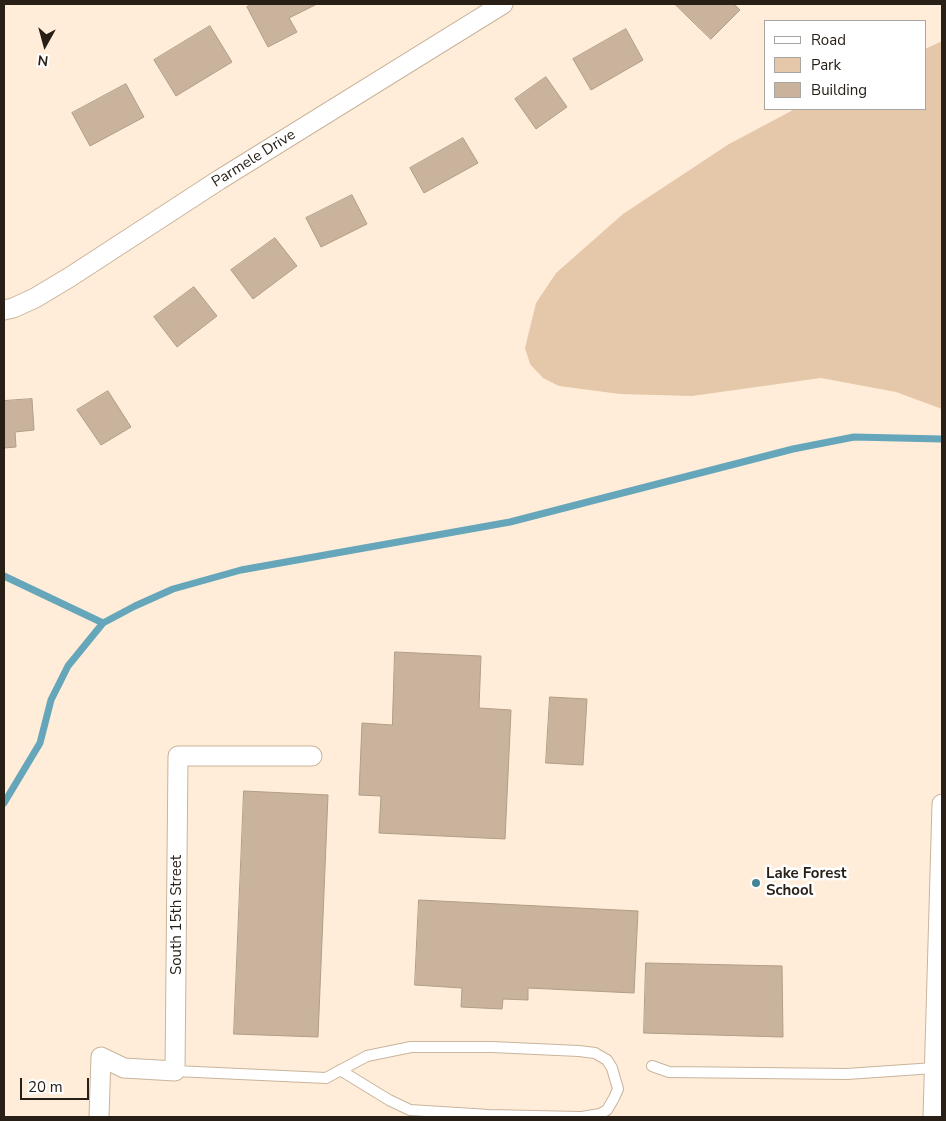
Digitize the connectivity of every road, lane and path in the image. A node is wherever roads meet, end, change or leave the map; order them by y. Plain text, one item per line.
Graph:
1 (503, 4) edge
2 (4, 310) edge
3 (312, 756) dead end
4 (942, 804) edge
5 (652, 1066) dead end
6 (934, 1068) junction
7 (340, 1070) junction
8 (175, 1071) junction
9 (99, 1117) edge
10 (581, 1117) edge
11 (933, 1117) edge

1 - 2 street, Parmele Drive
3 - 8 street, South 15th Street
4 - 6 street
5 - 6 lane
6 - 11 street
7 - 8 lane
7 - 10 lane
7 - 10 lane
8 - 9 street

